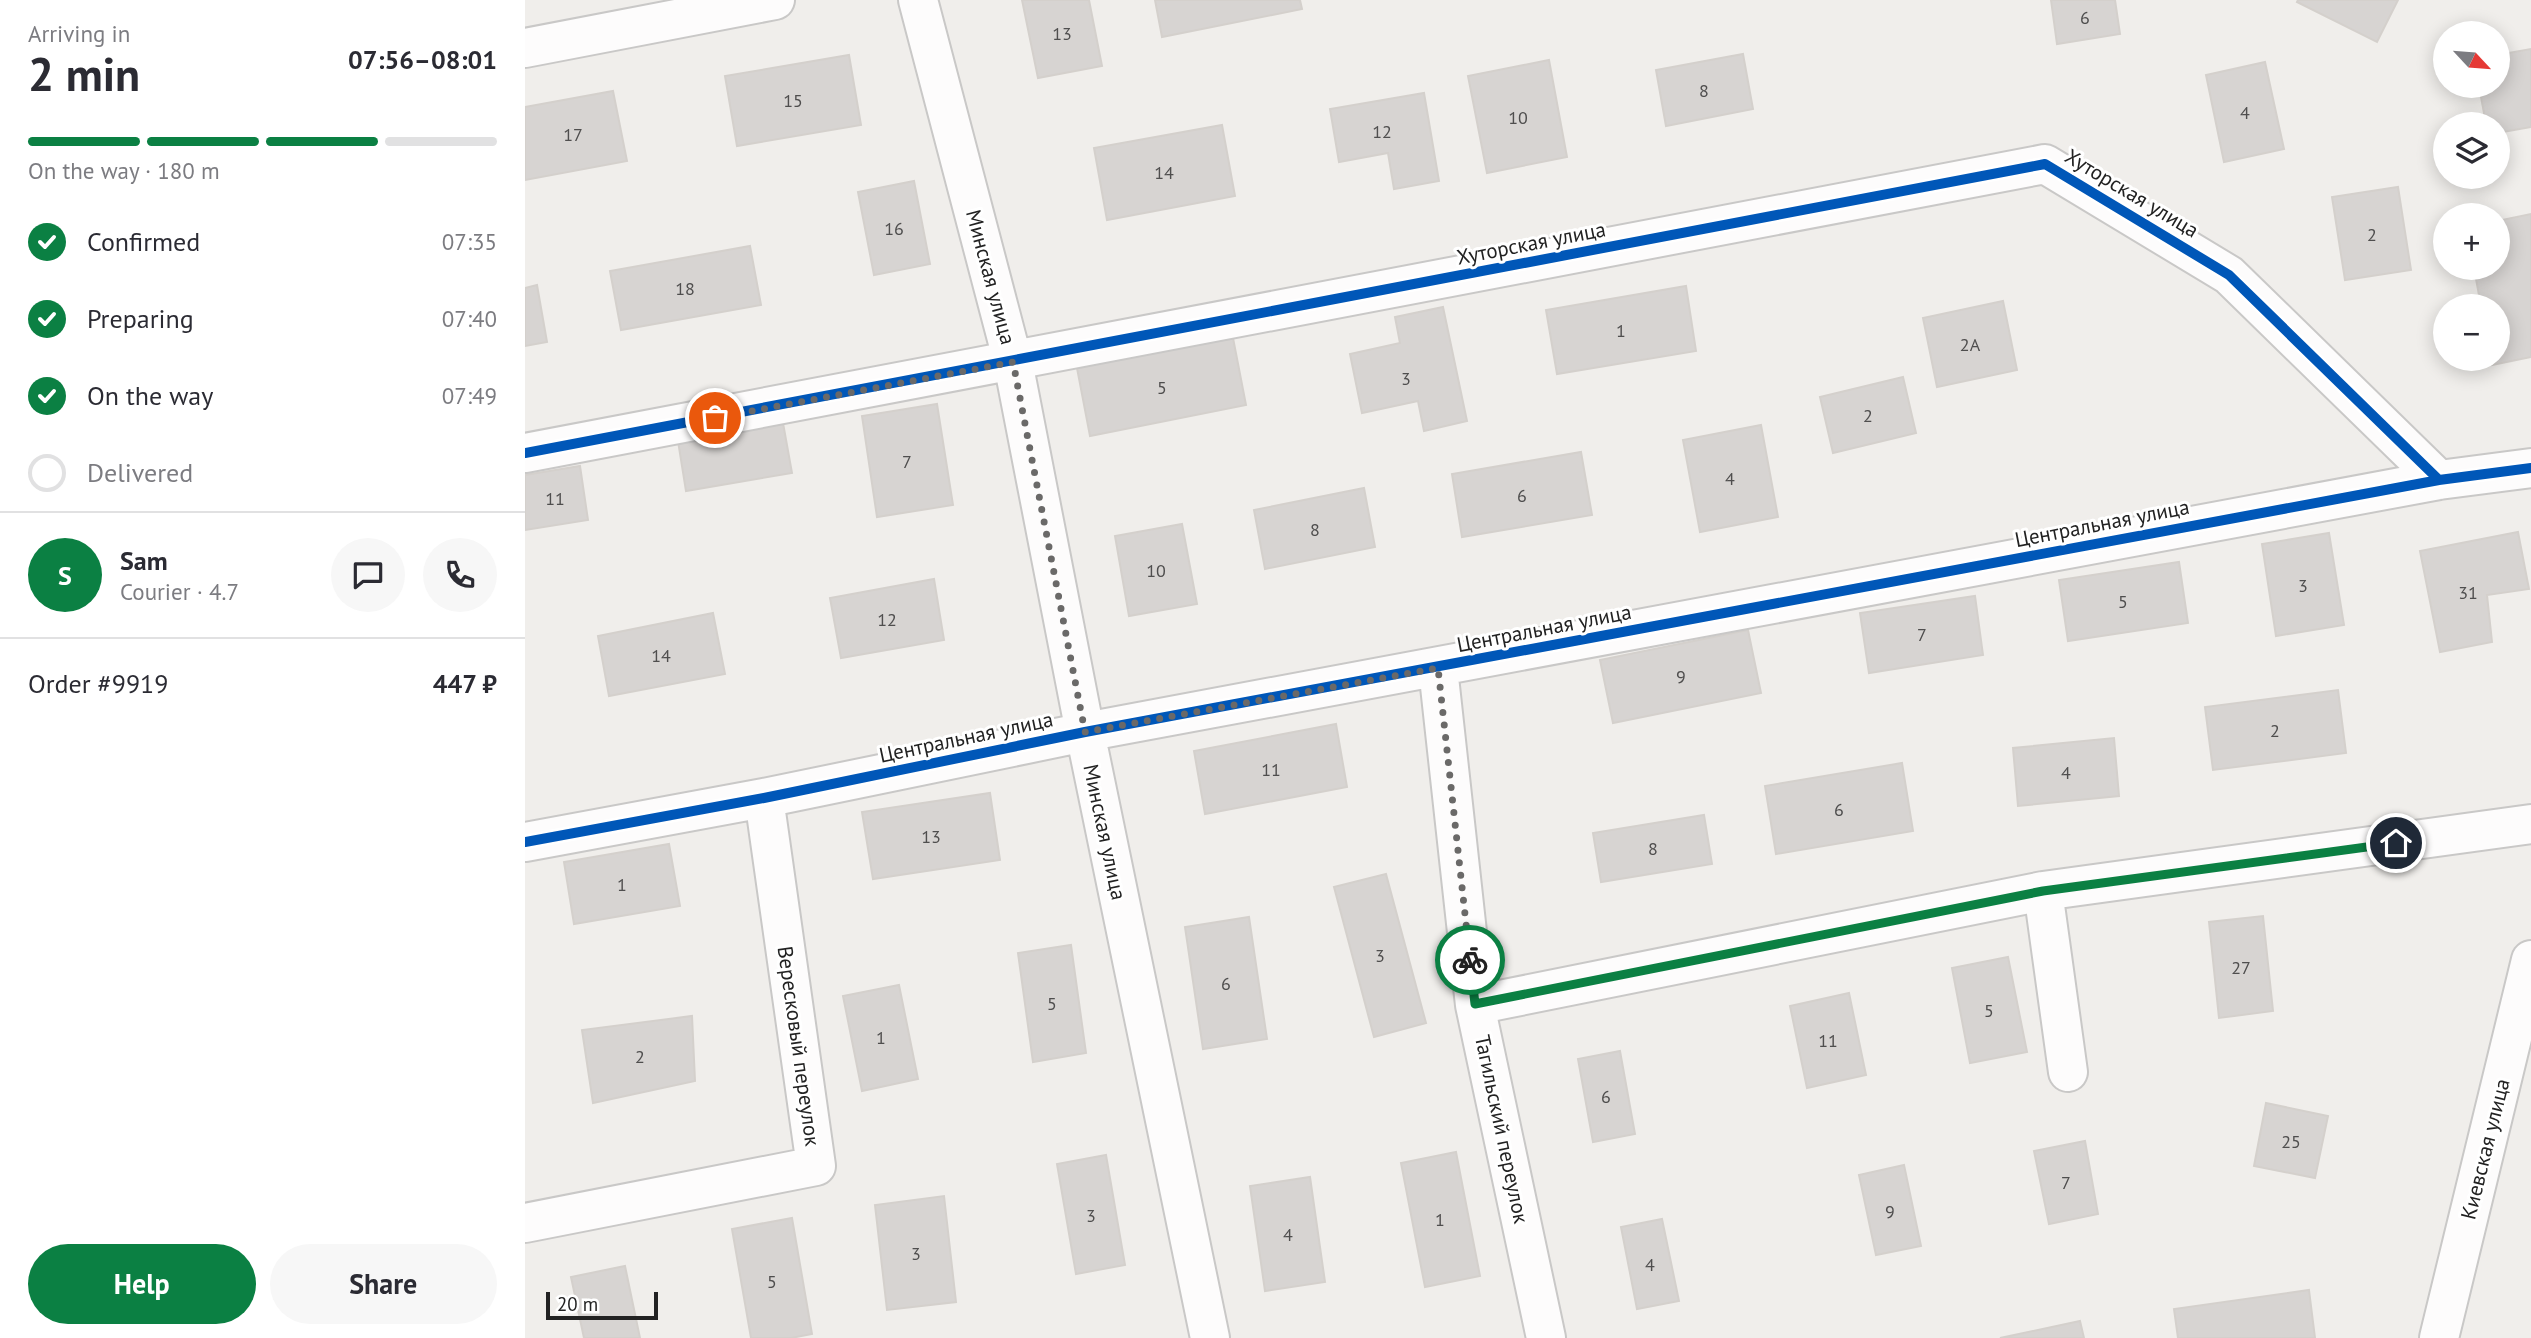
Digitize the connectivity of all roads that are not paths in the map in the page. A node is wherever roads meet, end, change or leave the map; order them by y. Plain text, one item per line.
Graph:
1 (775, 0) edge
2 (918, 0) edge
3 (525, 48) edge
4 (1013, 362) junction
5 (525, 453) edge
6 (2531, 468) edge
7 (2439, 480) junction
8 (1438, 668) junction
9 (1085, 732) junction
10 (764, 798) junction
11 (2531, 824) edge
12 (525, 842) edge
13 (2043, 891) junction
14 (2531, 960) edge
15 (1475, 1004) junction
16 (2067, 1072) dead end
17 (525, 1223) edge
18 (1210, 1338) edge
19 (1546, 1338) edge
20 (2439, 1338) edge

1 - 3 street
2 - 4 street, Минская улица
4 - 5 street, Хуторская улица
4 - 7 street, Хуторская улица
4 - 9 street, Минская улица
6 - 7 street, Центральная улица
7 - 8 street, Центральная улица
8 - 9 street, Центральная улица
8 - 15 street, Тагильский переулок
9 - 10 street, Центральная улица
9 - 18 street, Минская улица
10 - 12 street, Центральная улица
10 - 17 street, Вересковый переулок
11 - 13 street
13 - 15 street
13 - 16 street
14 - 20 street, Киевская улица
15 - 19 street, Тагильский переулок

